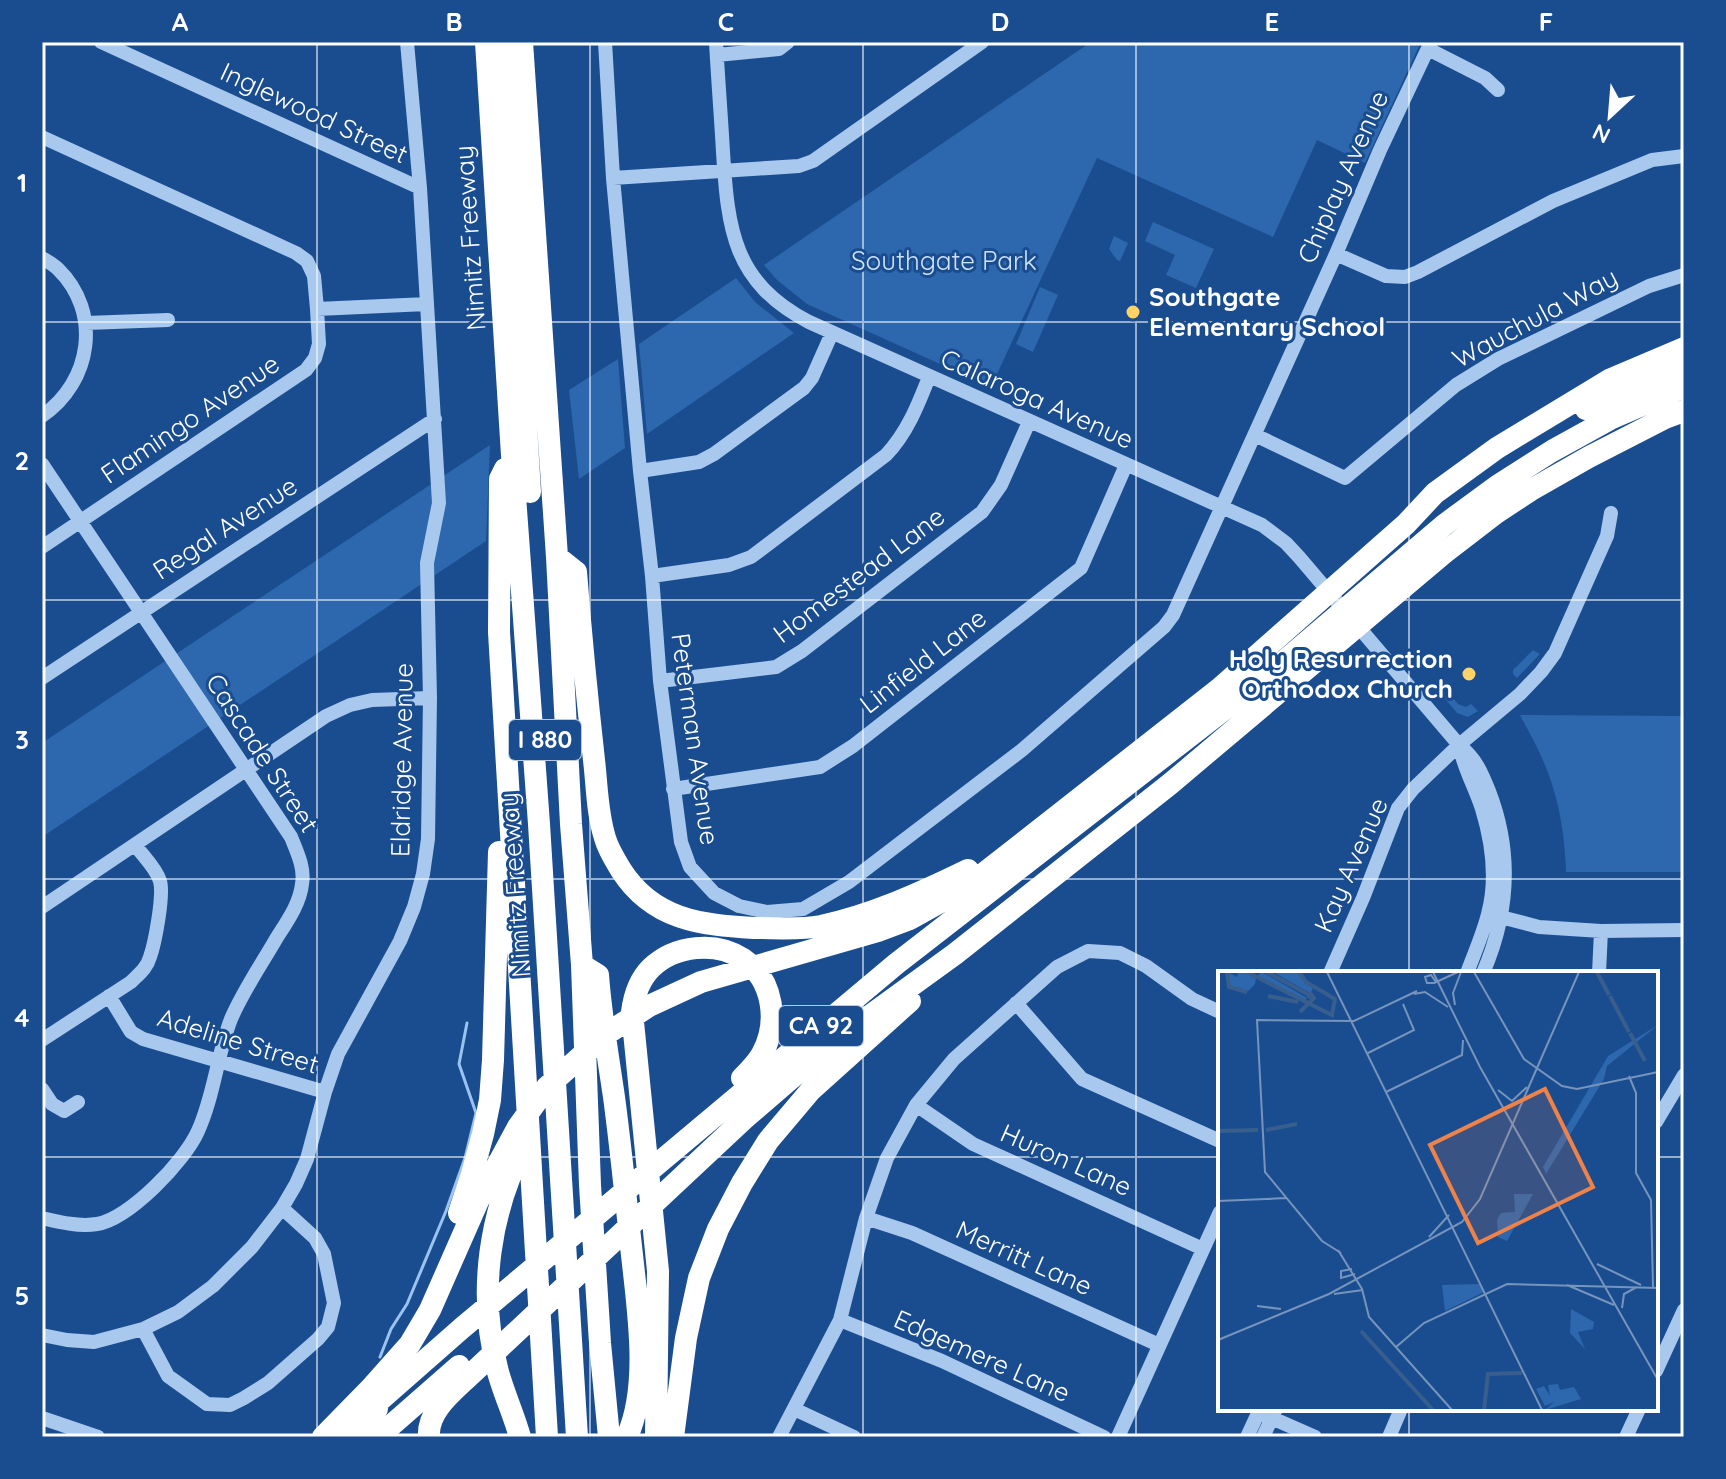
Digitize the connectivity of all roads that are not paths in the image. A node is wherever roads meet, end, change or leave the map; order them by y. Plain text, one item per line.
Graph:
1 (101, 42) edge
2 (407, 42) edge
3 (486, 42) edge
4 (503, 42) edge
5 (522, 42) edge
6 (605, 42) edge
7 (788, 42) edge
8 (982, 42) edge
9 (1429, 46) edge
10 (716, 48) edge
11 (1498, 90) dead end
12 (42, 137) edge
13 (1684, 156) edge
14 (724, 171) junction
15 (613, 178) junction
16 (420, 188) junction
17 (1336, 254) junction
18 (42, 258) edge
19 (1684, 275) edge
20 (427, 304) junction
21 (317, 309) junction
22 (168, 320) dead end
23 (86, 323) junction
24 (832, 333) junction
25 (1684, 348) edge
26 (1684, 367) edge
27 (929, 377) junction
28 (1684, 387) edge
29 (42, 416) edge
30 (1678, 416) edge
31 (435, 419) junction
32 (1029, 422) junction
33 (1255, 435) junction
34 (512, 455) junction
35 (42, 464) edge
36 (1126, 465) junction
37 (640, 471) junction
38 (1223, 508) junction
39 (1611, 513) dead end
40 (81, 521) junction
41 (1406, 524) junction
42 (42, 547) edge
43 (557, 557) junction
44 (652, 576) junction
45 (141, 612) junction
46 (42, 678) edge
47 (660, 681) junction
48 (502, 691) junction
49 (430, 698) junction
50 (1459, 745) junction
51 (246, 770) junction
52 (673, 789) junction
53 (1022, 842) junction
54 (135, 845) junction
55 (42, 907) edge
56 (1495, 916) junction
57 (1684, 930) edge
58 (1601, 931) junction
59 (955, 954) junction
60 (582, 965) junction
61 (1331, 971) edge
62 (1468, 971) edge
63 (1483, 971) edge
64 (1599, 971) edge
65 (109, 996) junction
66 (1016, 1003) junction
67 (1218, 1011) edge
68 (42, 1040) edge
69 (219, 1062) junction
70 (570, 1068) junction
71 (1684, 1075) edge
72 (42, 1089) edge
73 (325, 1092) junction
74 (78, 1102) dead end
75 (916, 1105) junction
76 (1658, 1119) edge
77 (1218, 1140) edge
78 (656, 1164) junction
79 (282, 1208) junction
80 (1218, 1216) edge
81 (42, 1218) edge
82 (866, 1218) junction
83 (1203, 1249) junction
84 (1684, 1310) edge
85 (840, 1320) junction
86 (143, 1329) junction
87 (42, 1335) edge
88 (1159, 1345) junction
89 (390, 1367) junction
90 (1658, 1367) edge
91 (416, 1368) junction
92 (465, 1370) junction
93 (794, 1409) junction
94 (1400, 1411) edge
95 (1638, 1411) edge
96 (1266, 1412) edge
97 (42, 1418) edge
98 (98, 1437) edge
99 (323, 1437) edge
100 (338, 1437) edge
101 (350, 1437) edge
102 (378, 1437) edge
103 (429, 1437) edge
104 (520, 1437) edge
105 (547, 1437) edge
106 (577, 1437) edge
107 (588, 1437) edge
108 (609, 1437) edge
109 (627, 1437) edge
110 (656, 1437) edge
111 (673, 1437) edge
112 (779, 1437) edge
113 (854, 1437) edge
114 (1104, 1437) edge
115 (1118, 1437) edge
116 (1247, 1437) edge
117 (1263, 1437) edge
118 (1315, 1437) edge
119 (1389, 1437) edge
120 (1626, 1437) edge

1 - 16 street, Inglewood Street
2 - 16 street, Eldridge Avenue
3 - 34 highway, Nimitz Freeway / I 880
4 - 107 highway, I 880
5 - 43 highway, I 880
6 - 15 street, Peterman Avenue
7 - 10 street
8 - 14 street
9 - 11 street
9 - 17 street, Chiplay Avenue
10 - 14 street, Calaroga Avenue
12 - 21 street, Flamingo Avenue
13 - 17 street
14 - 15 street
14 - 24 street, Calaroga Avenue
15 - 37 street, Peterman Avenue
16 - 20 street, Eldridge Avenue
17 - 33 street, Chiplay Avenue
18 - 23 street
19 - 33 street, Wauchula Way
20 - 21 street
20 - 31 street, Eldridge Avenue
21 - 40 street, Flamingo Avenue
22 - 23 street
23 - 29 street
24 - 27 street, Calaroga Avenue
24 - 37 street
25 - 41 highway
26 - 41 highway
27 - 32 street, Calaroga Avenue
27 - 44 street
28 - 78 highway, CA 92
30 - 59 highway, CA 92
31 - 45 street, Regal Avenue
31 - 49 street, Eldridge Avenue
32 - 36 street, Calaroga Avenue
32 - 47 street, Homestead Lane
33 - 38 street, Chiplay Avenue
34 - 48 highway
34 - 106 highway, Nimitz Freeway / I 880
35 - 40 street, Cascade Street
36 - 38 street, Calaroga Avenue
36 - 52 street, Linfield Lane
37 - 44 street, Peterman Avenue
38 - 50 street, Calaroga Avenue
38 - 52 street, Peterman Avenue
39 - 50 street, Kay Avenue
40 - 42 street, Flamingo Avenue
40 - 45 street, Cascade Street
41 - 53 highway
43 - 53 highway
43 - 60 highway, I 880
44 - 47 street, Peterman Avenue
45 - 46 street, Regal Avenue
45 - 51 street, Cascade Street
47 - 52 street, Peterman Avenue
48 - 89 highway
48 - 105 highway
49 - 51 street
49 - 73 street, Eldridge Avenue
50 - 56 street, Calaroga Avenue
50 - 61 street, Kay Avenue
51 - 54 street
51 - 69 street, Cascade Street
53 - 70 highway
54 - 55 street
54 - 65 street
56 - 58 street
56 - 62 street, Calaroga Avenue
56 - 63 street, Calaroga Avenue
57 - 58 street
58 - 64 street
59 - 92 highway, CA 92
59 - 111 highway
60 - 108 highway, I 880
60 - 109 highway
65 - 68 street
65 - 69 street, Adeline Street
66 - 67 street
66 - 75 street
66 - 77 street
69 - 73 street, Adeline Street
69 - 81 street, Cascade Street
70 - 89 highway
70 - 104 highway
71 - 76 street
72 - 74 street
73 - 79 street, Eldridge Avenue
75 - 82 street
75 - 83 street, Huron Lane
78 - 91 highway, CA 92
78 - 110 highway
79 - 86 street, Eldridge Avenue
79 - 86 street
80 - 83 street
82 - 85 street
82 - 88 street, Merritt Lane
83 - 88 street
84 - 90 street
85 - 93 street
85 - 114 street, Edgemere Lane
86 - 87 street, Eldridge Avenue
88 - 115 street
89 - 99 highway
91 - 100 highway, CA 92
91 - 101 highway
92 - 102 highway, CA 92
92 - 103 highway
93 - 112 street
93 - 113 street
94 - 119 street
95 - 120 street
96 - 116 street
96 - 117 street
96 - 118 street
97 - 98 street

